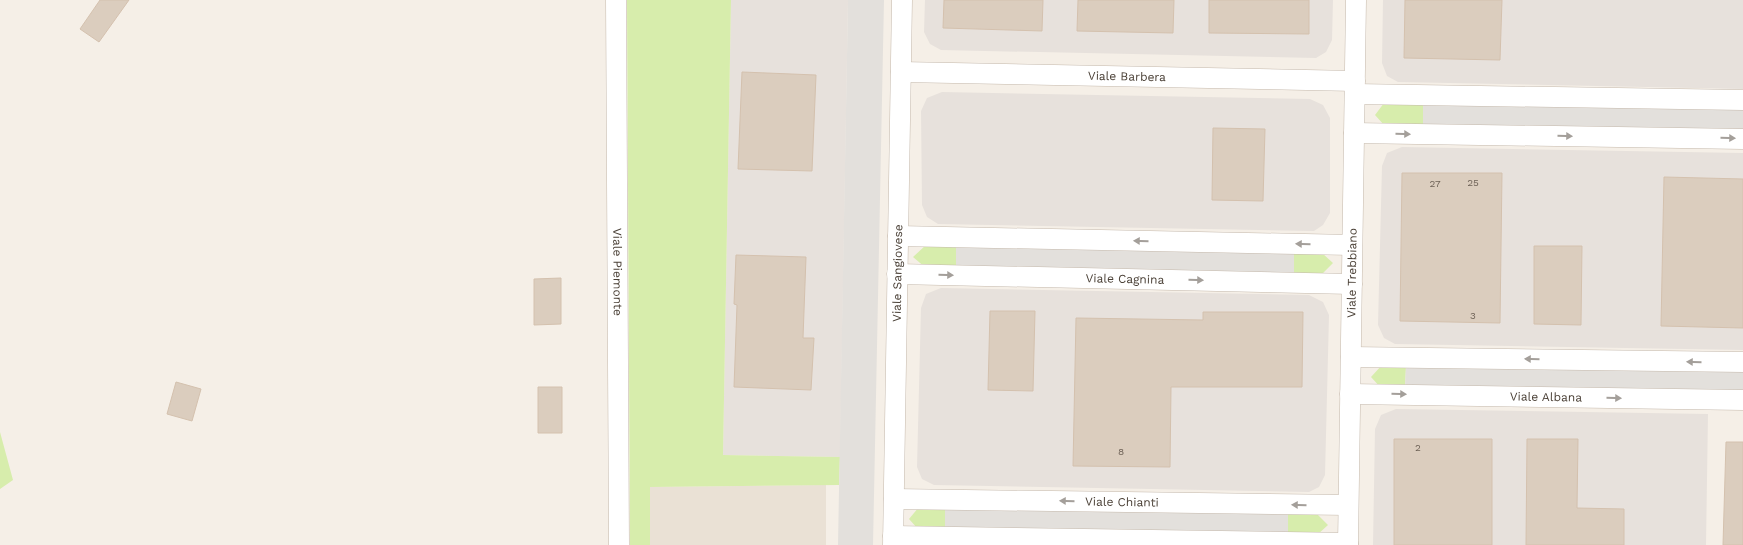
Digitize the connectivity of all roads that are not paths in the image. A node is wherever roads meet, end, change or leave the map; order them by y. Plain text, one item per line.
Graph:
1 (616, 0) edge
2 (902, 0) edge
3 (1356, 0) edge
4 (900, 72) junction
5 (1355, 87) junction
6 (1743, 100) edge
7 (1354, 133) junction
8 (1743, 139) edge
9 (898, 236) junction
10 (1352, 245) junction
11 (897, 274) junction
12 (1352, 284) junction
13 (1350, 357) junction
14 (1743, 362) edge
15 (1350, 394) junction
16 (1743, 400) edge
17 (894, 499) junction
18 (1348, 506) junction
19 (893, 540) edge
20 (1348, 544) edge
21 (619, 545) edge

1 - 21 street, Viale Piemonte
2 - 4 street, Viale Sangiovese
3 - 5 street, Viale Trebbiano
4 - 5 street, Viale Barbera
4 - 9 street, Viale Sangiovese
5 - 6 street
5 - 7 street, Viale Trebbiano
7 -> 8 street
7 - 10 street, Viale Trebbiano
10 -> 9 street
9 - 11 street, Viale Sangiovese
10 - 12 street, Viale Trebbiano
11 -> 12 street, Viale Cagnina
11 - 17 street, Viale Sangiovese
12 - 13 street, Viale Trebbiano
14 -> 13 street
13 - 15 street, Viale Trebbiano
15 -> 16 street, Viale Albana
15 - 18 street, Viale Trebbiano
18 -> 17 street, Viale Chianti
17 - 19 street, Viale Sangiovese
18 - 20 street, Viale Trebbiano
19 - 20 street

